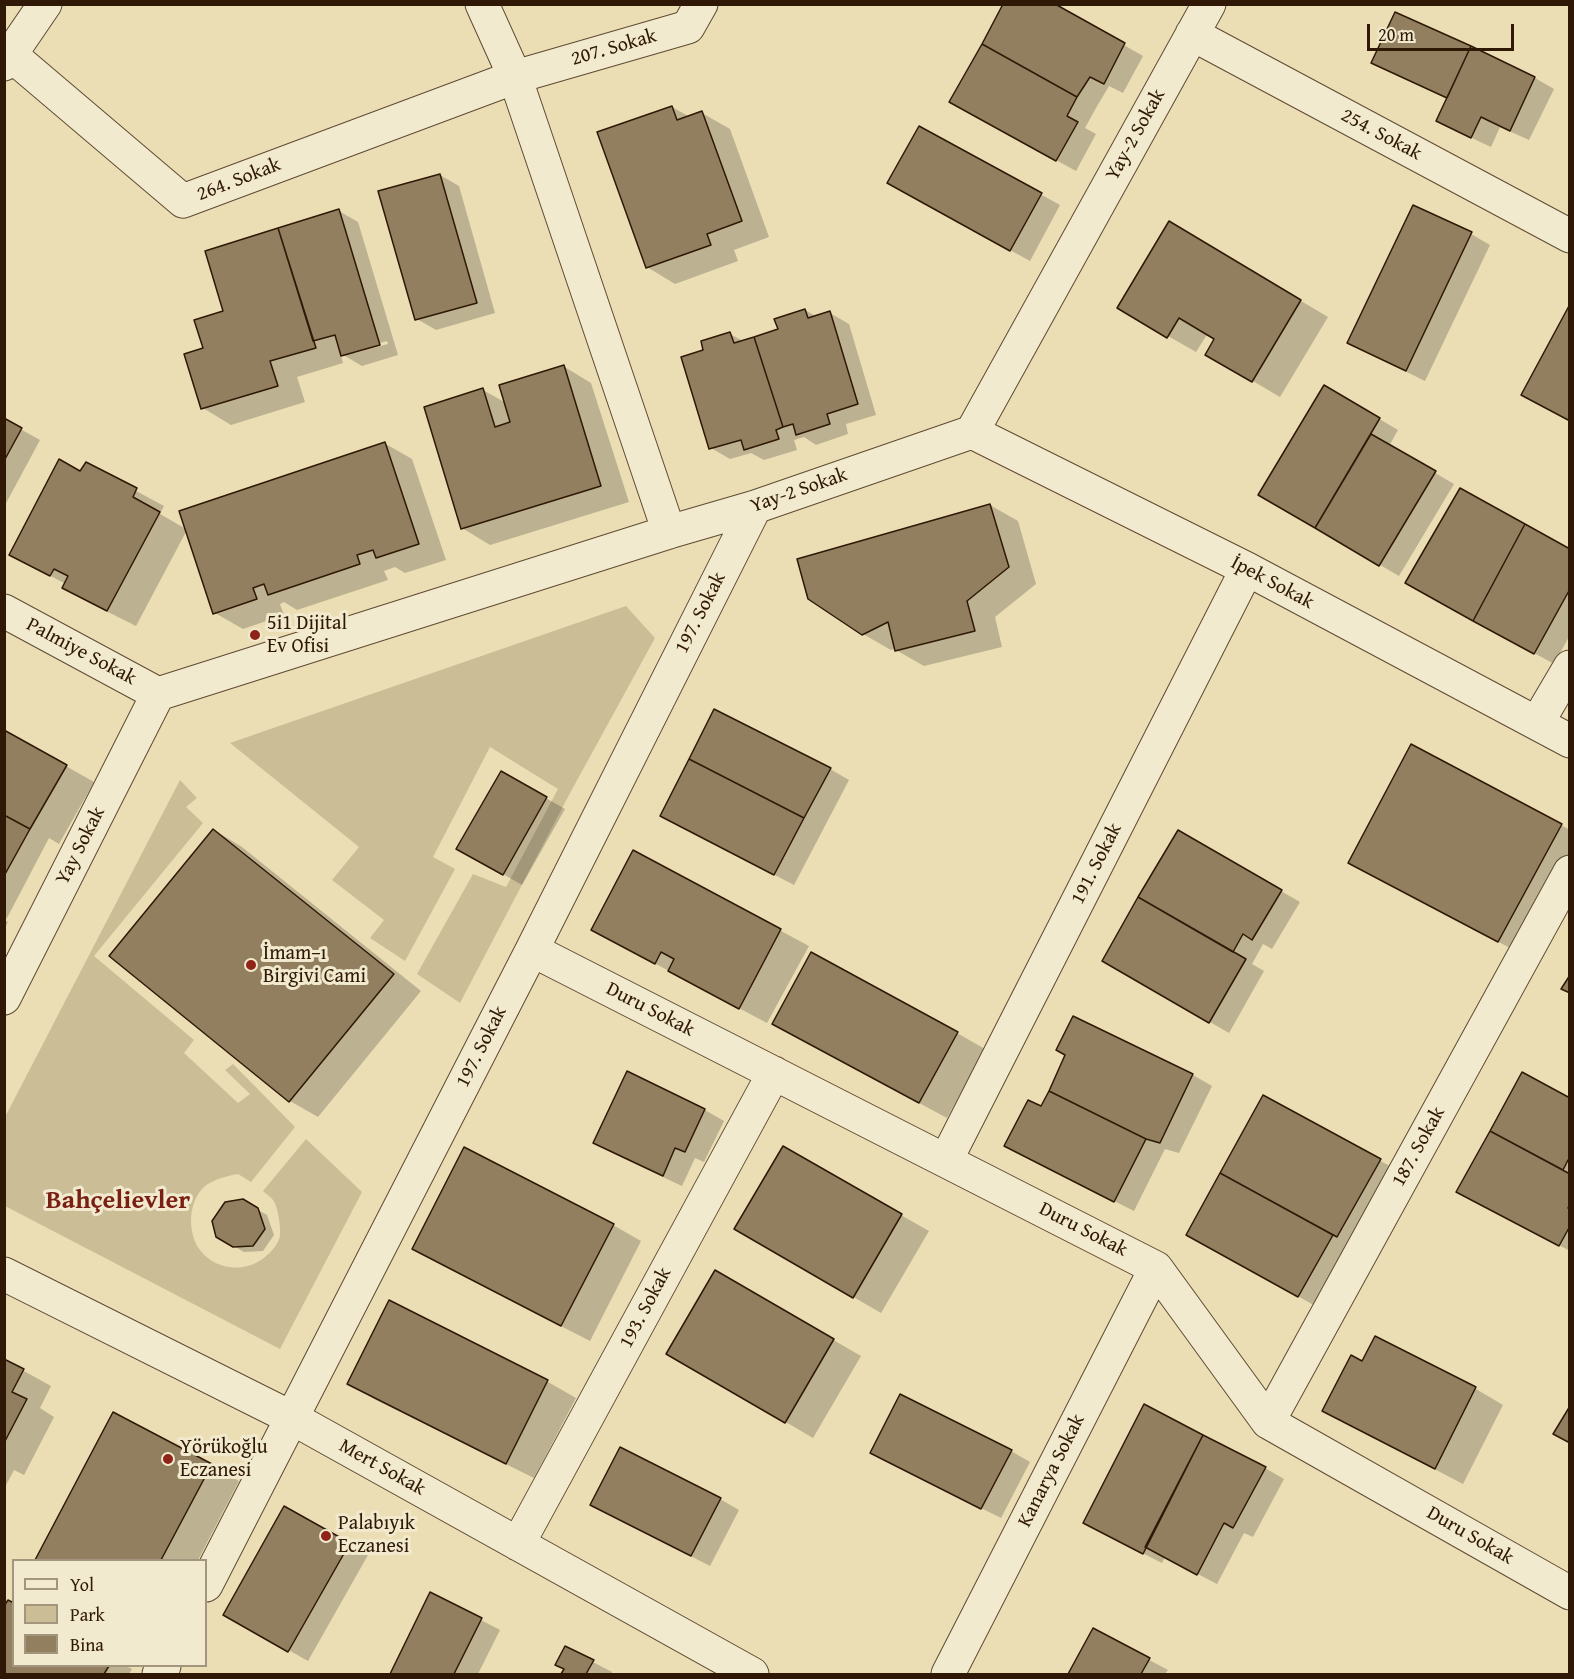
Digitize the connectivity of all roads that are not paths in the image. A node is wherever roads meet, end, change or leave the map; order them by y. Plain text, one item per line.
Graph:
1 (45, 4) edge
2 (482, 4) edge
3 (701, 4) edge
4 (1209, 4) edge
5 (1192, 34) junction
6 (6, 56) edge
7 (515, 76) junction
8 (1569, 236) edge
9 (972, 432) junction
10 (755, 507) junction
11 (669, 532) junction
12 (1247, 569) junction
13 (4, 611) edge
14 (1569, 667) edge
15 (158, 693) junction
16 (1537, 723) junction
17 (1569, 741) edge
18 (1569, 872) edge
19 (532, 950) junction
20 (4, 999) edge
21 (774, 1073) junction
22 (946, 1160) junction
23 (1156, 1268) junction
24 (4, 1274) edge
25 (292, 1418) junction
26 (1268, 1422) junction
27 (518, 1544) junction
28 (207, 1583) edge
29 (1569, 1593) edge
30 (752, 1674) edge
31 (948, 1674) edge

1 - 6 street
2 - 7 street
3 - 7 street, 207. Sokak
4 - 5 street, Yay-2 Sokak
5 - 8 street, 254. Sokak
5 - 9 street, Yay-2 Sokak
6 - 7 street, 264. Sokak
7 - 11 street
9 - 10 street, Yay-2 Sokak
9 - 12 street, İpek Sokak
10 - 11 street, Yay-2 Sokak
10 - 19 street, 197. Sokak
11 - 15 street, Yay-2 Sokak
12 - 16 street, İpek Sokak
12 - 22 street, 191. Sokak
13 - 15 street, Palmiye Sokak
14 - 16 street
15 - 20 street, Yay Sokak
16 - 17 street, İpek Sokak
18 - 26 street, 187. Sokak
19 - 21 street, Duru Sokak
19 - 25 street, 197. Sokak
21 - 22 street, Duru Sokak
21 - 27 street, 193. Sokak
22 - 23 street, Duru Sokak
23 - 26 street, Duru Sokak
23 - 31 street, Kanarya Sokak
24 - 25 street, Mert Sokak
25 - 27 street, Mert Sokak
25 - 28 street, 197. Sokak
26 - 29 street, Duru Sokak
27 - 30 street, Mert Sokak

